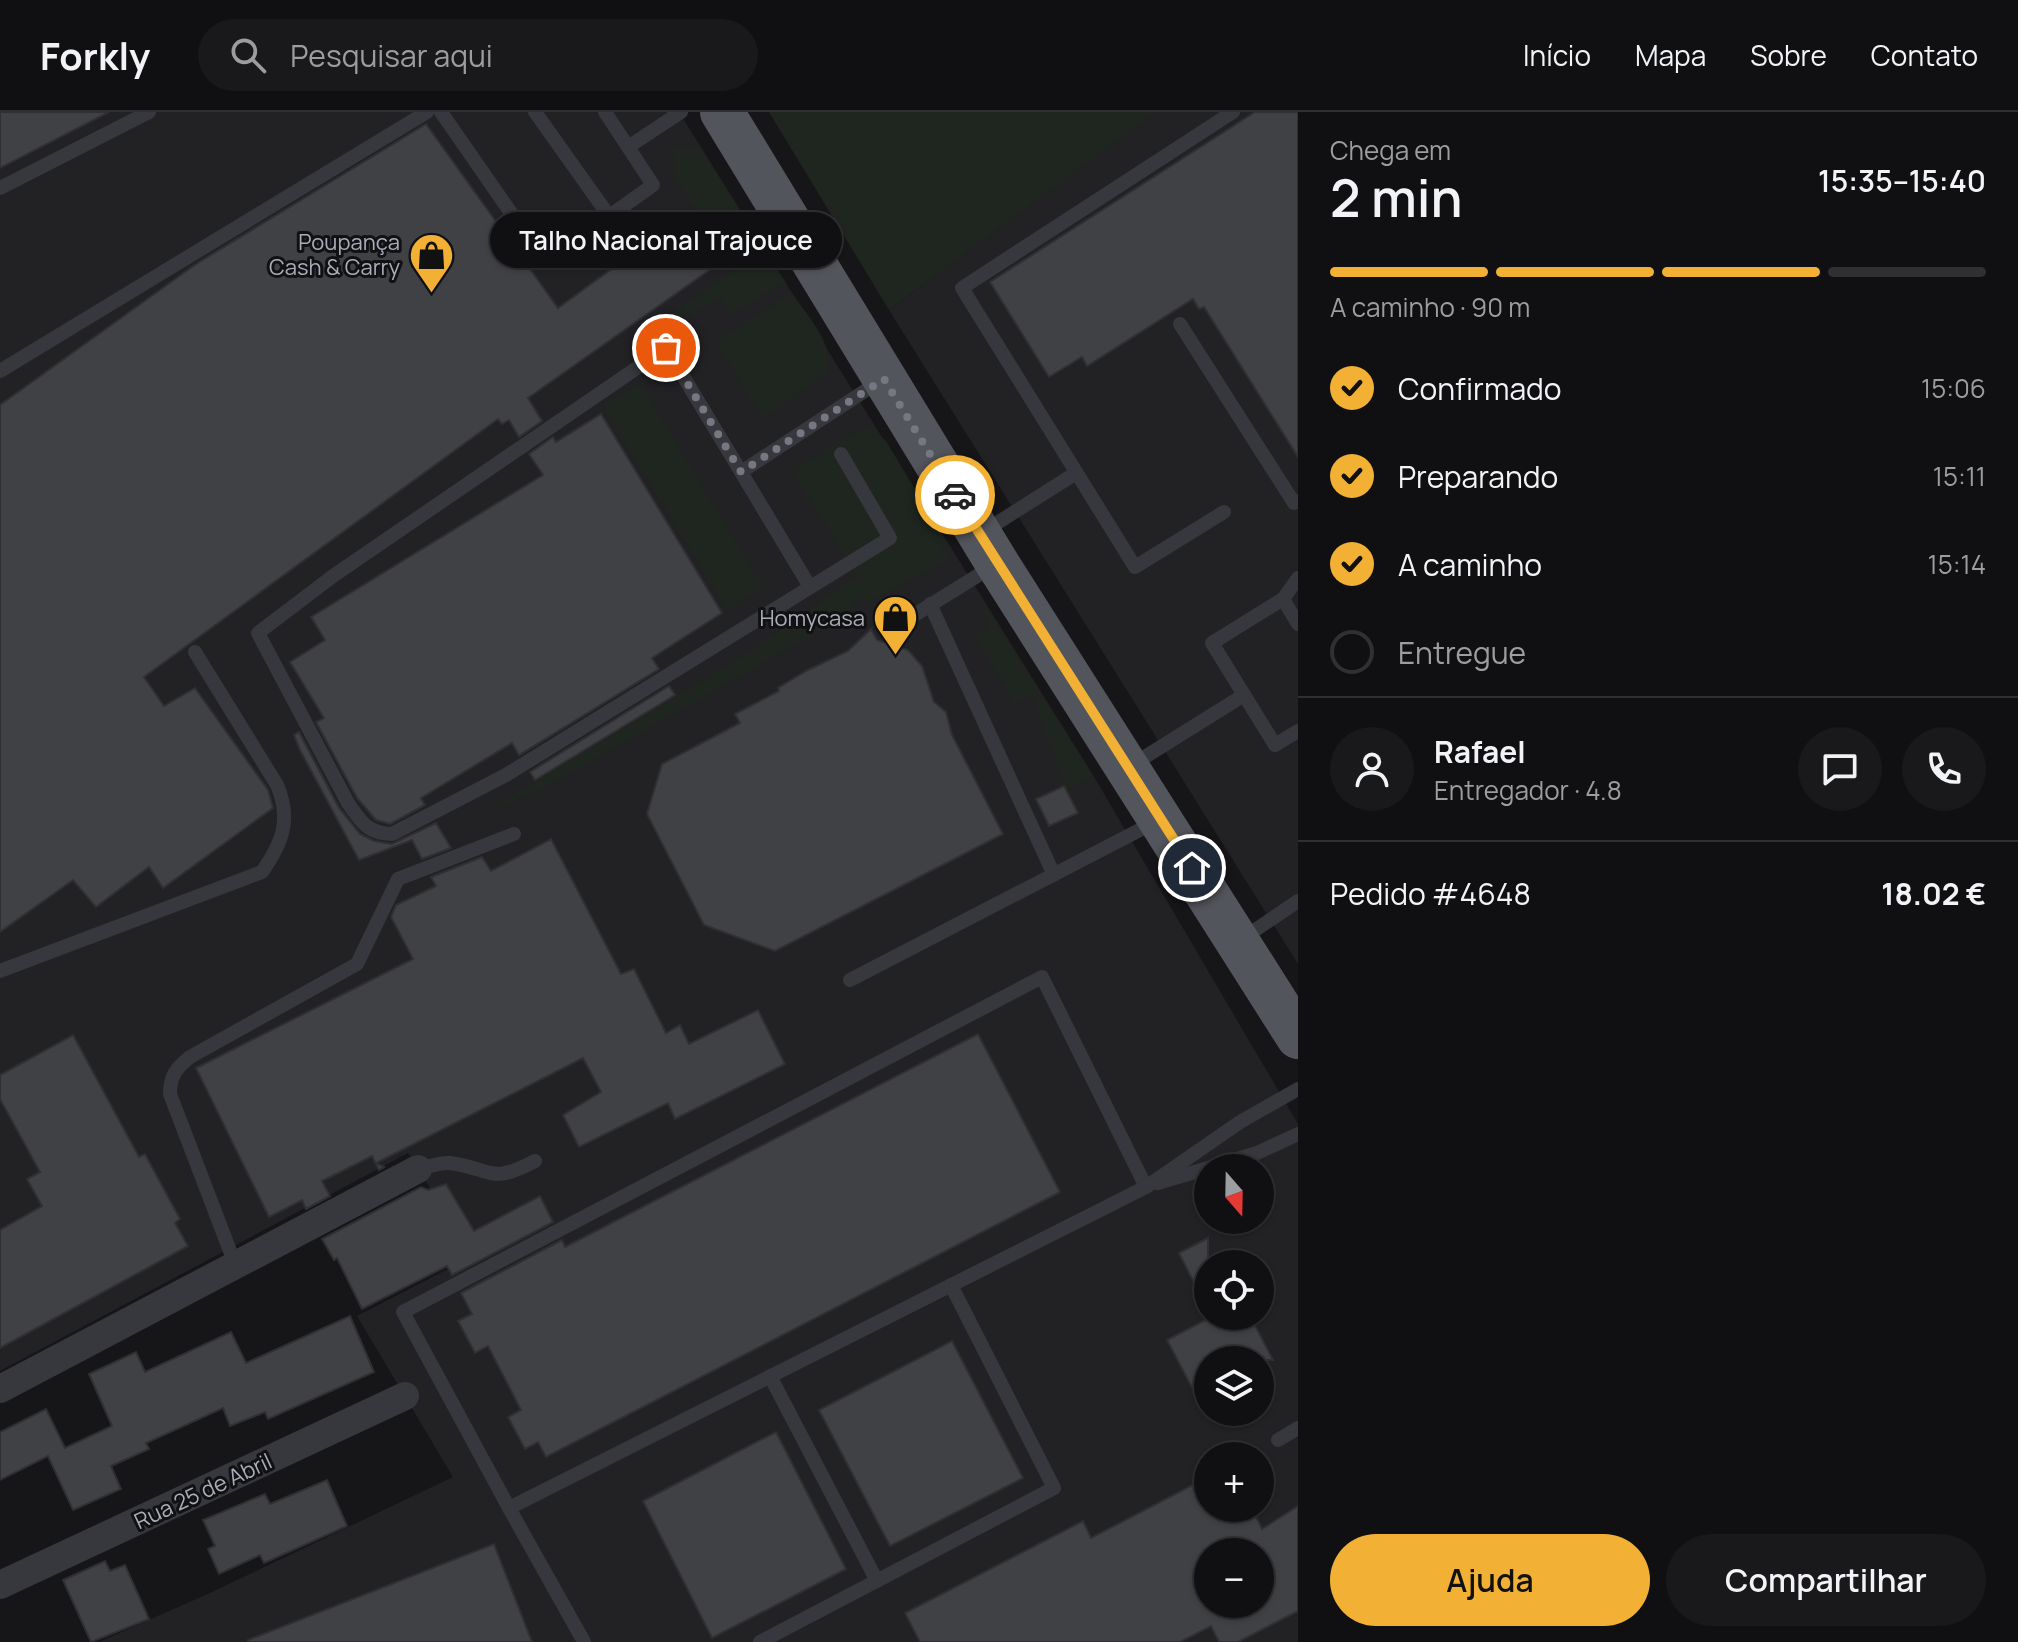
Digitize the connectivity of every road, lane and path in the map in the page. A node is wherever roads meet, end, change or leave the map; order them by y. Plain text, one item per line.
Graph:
1 (149, 112) edge
2 (427, 112) edge
3 (441, 112) edge
4 (535, 112) edge
5 (605, 112) edge
6 (681, 112) edge
7 (722, 112) edge
8 (1233, 112) edge
9 (628, 147) junction
10 (0, 188) edge
11 (609, 216) junction
12 (1180, 324) dead end
13 (0, 371) edge
14 (884, 379) junction
15 (841, 454) dead end
16 (741, 472) junction
17 (1076, 473) junction
18 (1298, 501) edge
19 (1224, 512) dead end
20 (988, 549) junction
21 (1298, 578) edge
22 (810, 587) junction
23 (1283, 599) junction
24 (930, 604) junction
25 (908, 619) dead end
26 (1298, 624) edge
27 (195, 652) dead end
28 (1244, 695) junction
29 (1298, 731) edge
30 (1128, 767) junction
31 (1161, 819) junction
32 (514, 834) dead end
33 (1054, 875) junction
34 (1298, 901) edge
35 (1238, 941) junction
36 (0, 971) edge
37 (850, 980) dead end
38 (1298, 1037) edge
39 (1298, 1089) edge
40 (1298, 1134) edge
41 (1254, 1154) edge
42 (535, 1161) dead end
43 (418, 1169) joint
44 (1194, 1172) edge
45 (1146, 1187) junction
46 (235, 1264) junction
47 (951, 1285) junction
48 (770, 1376) junction
49 (0, 1389) edge
50 (405, 1396) dead end
51 (1298, 1428) edge
52 (1278, 1440) dead end
53 (509, 1508) junction
54 (877, 1581) junction
55 (0, 1585) edge
56 (584, 1642) edge
57 (760, 1642) edge

1 - 10 lane
2 - 13 lane
3 - 11 lane
4 - 11 lane
5 - 9 lane
6 - 9 lane
7 - 14 main road
8 - 17 lane
9 - 11 lane
12 - 18 lane
14 - 16 lane
14 - 20 main road
15 - 22 lane
16 - 22 lane
16 - 22 lane
17 - 19 lane
17 - 20 lane
20 - 24 lane
20 - 30 main road
21 - 23 lane
23 - 26 lane
23 - 28 lane
24 - 25 lane
24 - 33 lane
27 - 36 lane
28 - 29 lane
28 - 30 lane
30 - 31 main road
31 - 33 lane
31 - 35 main road
32 - 46 lane
33 - 37 lane
34 - 35 lane
35 - 38 main road
39 - 45 lane
40 - 41 lane
42 - 43 lane
43 - 46 street
44 - 45 lane
45 - 47 lane
45 - 53 lane
46 - 49 street
47 - 48 lane
47 - 54 lane
48 - 53 lane
48 - 54 lane
50 - 55 street, Rua 25 de Abril
51 - 52 lane
53 - 56 lane
54 - 57 lane

